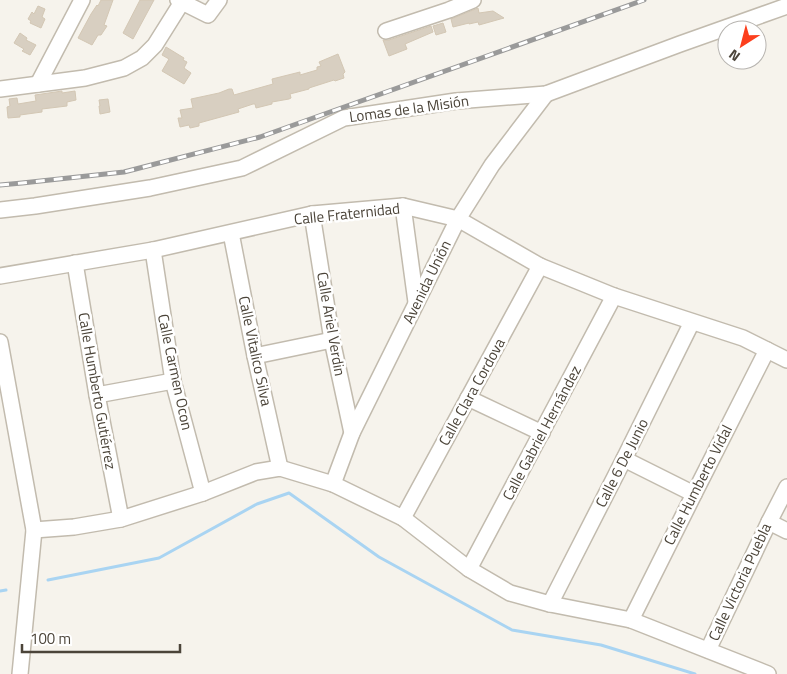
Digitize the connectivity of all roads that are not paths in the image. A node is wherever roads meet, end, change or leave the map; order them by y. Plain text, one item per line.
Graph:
1 (82, 0) edge
2 (219, 0) edge
3 (473, 0) edge
4 (180, 1) edge
5 (787, 6) edge
6 (386, 31) dead end
7 (38, 84) junction
8 (0, 89) edge
9 (546, 94) junction
10 (403, 206) junction
11 (0, 210) edge
12 (312, 214) junction
13 (458, 219) junction
14 (231, 233) junction
15 (152, 250) junction
16 (75, 263) junction
17 (540, 266) junction
18 (0, 276) edge
19 (614, 296) junction
20 (416, 302) junction
21 (692, 322) junction
22 (332, 340) junction
23 (0, 342) edge
24 (767, 350) junction
25 (254, 356) junction
26 (787, 360) edge
27 (173, 381) junction
28 (97, 395) junction
29 (468, 398) junction
30 (352, 433) junction
31 (542, 433) junction
32 (624, 459) junction
33 (280, 468) junction
34 (333, 484) junction
35 (787, 487) edge
36 (203, 493) junction
37 (694, 494) junction
38 (121, 518) junction
39 (403, 518) junction
40 (769, 522) junction
41 (34, 530) junction
42 (787, 531) edge
43 (469, 569) junction
44 (550, 604) junction
45 (631, 620) junction
46 (708, 650) junction
47 (20, 674) edge
48 (768, 674) edge

1 - 7 street
2 - 4 street
3 - 6 street
4 - 7 street
5 - 9 street, Lomas de la Misión
7 - 8 street
9 - 11 street, Lomas de la Misión
9 - 13 street, Avenida Unión
10 - 12 street, Calle Fraternidad
10 - 13 street, Calle Fraternidad
10 - 20 street
12 - 14 street, Calle Fraternidad
12 - 22 street, Calle Ariel Verdin
13 - 17 street, Calle Fraternidad
13 - 20 street, Avenida Unión
14 - 15 street, Calle Fraternidad
14 - 25 street, Calle Vitalico Silva
15 - 16 street, Calle Fraternidad
15 - 27 street, Calle Carmen Ocon
16 - 18 street, Calle Fraternidad
16 - 28 street, Calle Humberto Gutiérrez
17 - 19 street, Calle Fraternidad
17 - 29 street, Calle Clara Cordova
19 - 21 street, Calle Fraternidad
19 - 31 street, Calle Gabriel Hernández
20 - 30 street, Avenida Unión
21 - 24 street, Calle Fraternidad
21 - 32 street, Calle 6 De Junio
22 - 25 street
22 - 30 street, Calle Ariel Verdin
23 - 41 street
24 - 26 street, Calle Fraternidad
24 - 37 street, Calle Humberto Vidal
25 - 33 street, Calle Vitalico Silva
27 - 28 street
27 - 36 street, Calle Carmen Ocon
28 - 38 street, Calle Humberto Gutiérrez
29 - 31 street
29 - 39 street, Calle Clara Cordova
30 - 34 street, Avenida Unión
31 - 43 street, Calle Gabriel Hernández
32 - 37 street
32 - 44 street, Calle 6 De Junio
33 - 34 street
33 - 36 street
34 - 39 street
35 - 40 street, Calle Victoria Puebla
36 - 38 street
37 - 45 street, Calle Humberto Vidal
38 - 41 street
39 - 43 street
40 - 42 street
40 - 46 street, Calle Victoria Puebla
41 - 47 street
43 - 44 street
44 - 45 street
45 - 46 street
46 - 48 street

